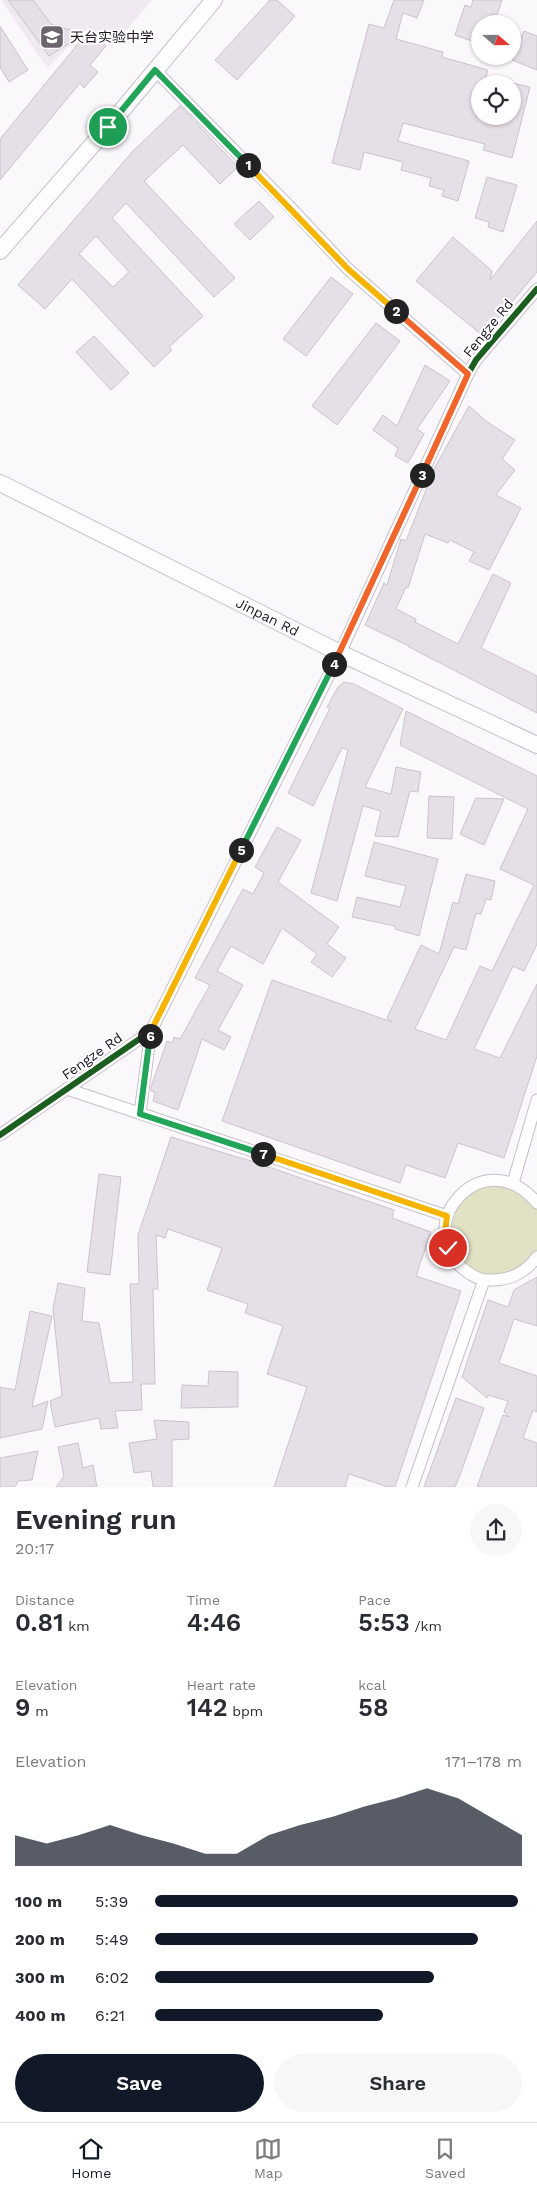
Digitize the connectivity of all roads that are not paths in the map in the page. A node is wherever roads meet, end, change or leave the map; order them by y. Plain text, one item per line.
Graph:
1 (214, 0) edge
2 (155, 70) junction
3 (0, 252) edge
4 (537, 289) edge
5 (468, 374) junction
6 (0, 482) edge
7 (340, 653) junction
8 (537, 745) edge
9 (151, 1031) junction
10 (67, 1089) junction
11 (537, 1100) edge
12 (140, 1114) junction
13 (0, 1135) edge
14 (513, 1183) junction
15 (537, 1203) edge
16 (447, 1216) junction
17 (537, 1257) edge
18 (484, 1280) junction
19 (412, 1487) edge

1 - 2 main road
2 - 3 main road
2 - 5 street
4 - 5 street, Fengze Rd
5 - 7 street, Fengze Rd
6 - 7 main road, Jinpan Rd
7 - 8 main road, Jinpan Rd
7 - 9 street, Fengze Rd
9 - 10 street, Fengze Rd
9 - 12 street
10 - 12 street
10 - 13 street, Fengze Rd
11 - 14 street
12 - 16 street
14 - 15 street
14 - 16 street
16 - 18 street
17 - 18 street
18 - 19 street

